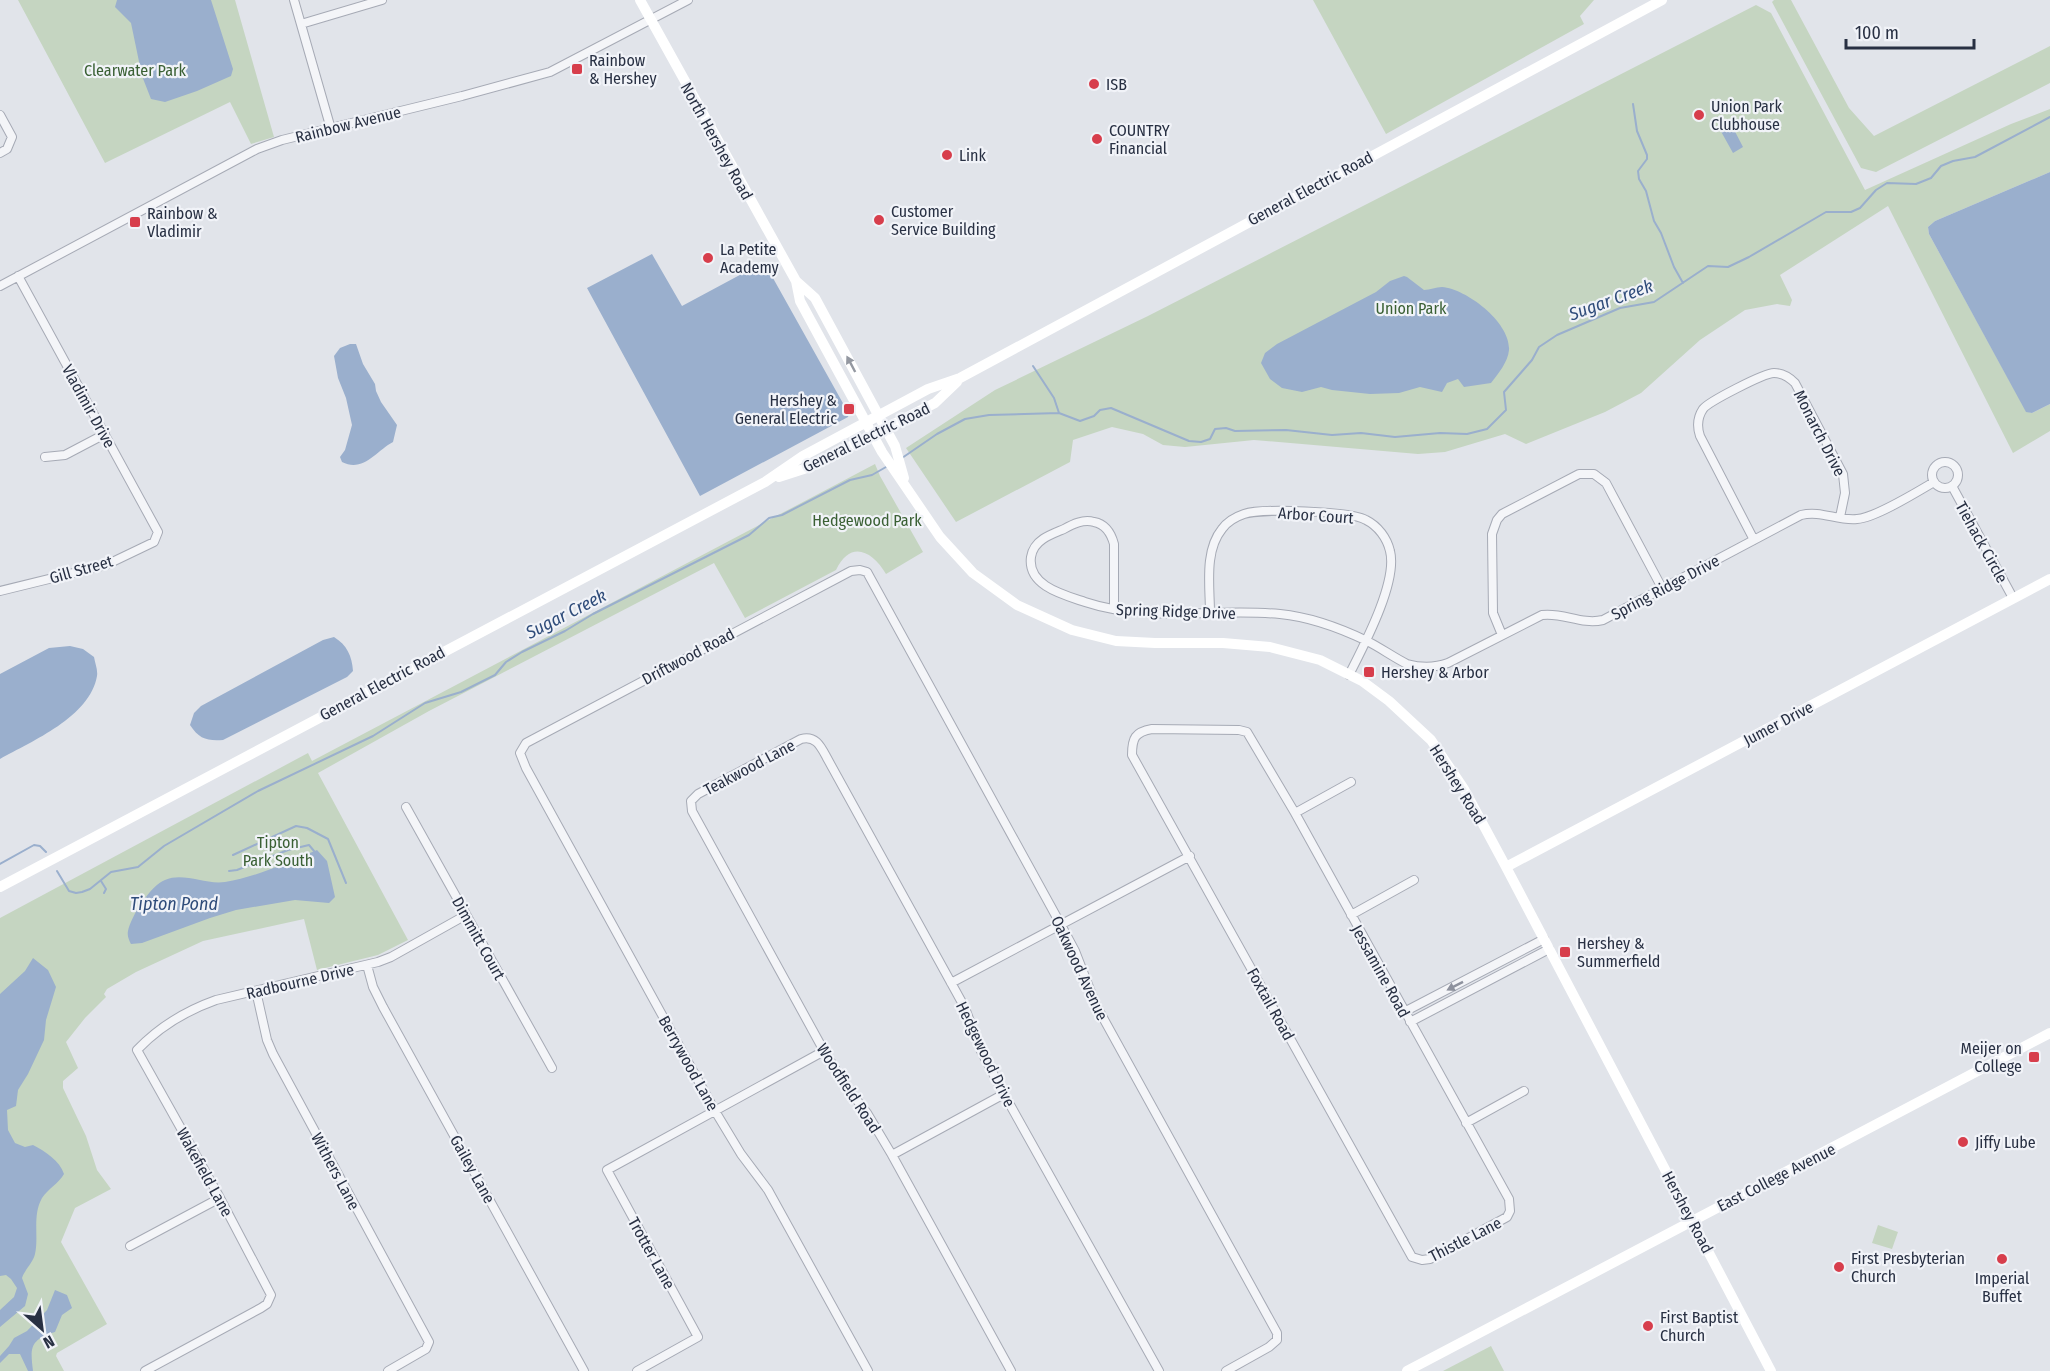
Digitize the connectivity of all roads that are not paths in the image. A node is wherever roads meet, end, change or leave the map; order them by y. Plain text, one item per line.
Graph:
1 (294, 0) edge
2 (382, 0) edge
3 (640, 0) edge
4 (688, 0) edge
5 (1662, 0) edge
6 (650, 20) junction
7 (301, 24) junction
8 (0, 115) edge
9 (331, 129) junction
10 (0, 153) edge
11 (18, 276) junction
12 (796, 281) junction
13 (0, 286) edge
14 (960, 378) junction
15 (879, 416) junction
16 (865, 423) junction
17 (886, 429) junction
18 (105, 434) junction
19 (872, 436) junction
20 (45, 457) dead end
21 (765, 482) junction
22 (1934, 482) junction
23 (907, 486) junction
24 (1952, 486) junction
25 (1840, 517) junction
26 (157, 537) joint
27 (1754, 540) junction
28 (860, 570) joint
29 (2050, 579) edge
30 (1662, 588) junction
31 (0, 591) edge
32 (2013, 598) junction
33 (1114, 609) junction
34 (1210, 613) junction
35 (1502, 635) junction
36 (1366, 641) junction
37 (1349, 675) junction
38 (812, 739) joint
39 (1132, 745) joint
40 (521, 750) joint
41 (1352, 782) dead end
42 (691, 804) joint
43 (406, 807) dead end
44 (1295, 813) junction
45 (1190, 856) junction
46 (1506, 867) junction
47 (1414, 880) dead end
48 (0, 887) edge
49 (466, 915) junction
50 (1351, 915) junction
51 (1061, 925) junction
52 (1547, 944) junction
53 (367, 965) junction
54 (1484, 971) junction
55 (1489, 980) junction
56 (951, 983) junction
57 (256, 991) junction
58 (1404, 1012) junction
59 (1410, 1022) junction
60 (2050, 1033) edge
61 (137, 1050) joint
62 (824, 1051) junction
63 (552, 1068) dead end
64 (1524, 1090) dead end
65 (1004, 1094) junction
66 (715, 1111) junction
67 (1466, 1123) junction
68 (892, 1155) junction
69 (220, 1198) junction
70 (1510, 1211) joint
71 (1692, 1220) junction
72 (130, 1246) dead end
73 (1417, 1259) joint
74 (145, 1371) edge
75 (388, 1371) edge
76 (584, 1371) edge
77 (636, 1371) edge
78 (868, 1371) edge
79 (1011, 1371) edge
80 (1159, 1371) edge
81 (1226, 1371) edge
82 (1407, 1371) edge
83 (1771, 1371) edge

1 - 7 street
2 - 7 street
3 - 6 main road, North Hershey Road
4 - 6 street, Rainbow Avenue
5 - 14 main road, General Electric Road
6 - 9 street, Rainbow Avenue
6 - 12 main road, North Hershey Road
7 - 9 street
8 - 10 street
9 - 11 street, Rainbow Avenue
11 - 13 street, Rainbow Avenue
11 - 18 street, Vladimir Drive
15 -> 12 main road, North Hershey Road
12 - 16 main road, North Hershey Road
14 - 15 main road, General Electric Road
14 - 17 main road, General Electric Road
15 - 16 main road, General Electric Road
15 - 17 main road, North Hershey Road
16 - 19 main road, Hershey Road
16 - 21 main road, General Electric Road
17 - 19 main road, General Electric Road
17 - 23 main road, Hershey Road
18 - 20 street
18 - 26 street, Vladimir Drive
19 - 21 main road, General Electric Road
19 - 23 main road, Hershey Road
21 - 48 main road, General Electric Road
22 - 24 street
22 - 24 street
22 - 25 street, Spring Ridge Drive
23 - 37 main road, Hershey Road
24 - 32 street, Tiehack Circle
25 - 27 street, Spring Ridge Drive
25 - 27 street, Monarch Drive
26 - 31 street, Gill Street
27 - 30 street, Spring Ridge Drive
28 - 40 street, Driftwood Road
28 - 51 street, Oakwood Avenue
29 - 32 main road, Jumer Drive
30 - 35 street, Spring Ridge Drive
30 - 35 street
32 - 46 main road, Jumer Drive
33 - 33 street, Spring Ridge Drive
33 - 34 street, Spring Ridge Drive
34 - 36 street, Spring Ridge Drive
34 - 36 street, Arbor Court
35 - 36 street, Spring Ridge Drive
36 - 37 street, Arbor Court
37 - 46 main road, Hershey Road
38 - 42 street, Teakwood Lane
38 - 56 street, Hedgewood Drive
39 - 44 street, Jessamine Road
39 - 45 street, Foxtail Road
40 - 66 street, Berrywood Lane
41 - 44 street
42 - 62 street, Woodfield Road
43 - 49 street, Dimmitt Court
44 - 50 street, Jessamine Road
45 - 51 street
45 - 73 street, Foxtail Road
46 - 52 main road, Hershey Road
47 - 50 street
49 - 53 street, Radbourne Drive
49 - 63 street, Dimmitt Court
50 - 58 street, Jessamine Road
51 - 56 street
51 - 81 street, Oakwood Avenue
52 - 54 street
52 - 55 street
52 - 71 main road, Hershey Road
53 - 57 street, Radbourne Drive
53 - 76 street, Gailey Lane
54 - 55 street
54 -> 58 street
55 - 59 street
56 - 65 street, Hedgewood Drive
57 - 61 street, Radbourne Drive
57 - 75 street, Withers Lane
58 - 59 street, Jessamine Road
59 - 67 street, Jessamine Road
60 - 71 main road, East College Avenue
61 - 69 street, Wakefield Lane
62 - 66 street
62 - 68 street, Woodfield Road
64 - 67 street
65 - 68 street
65 - 80 street, Hedgewood Drive
66 - 77 street, Trotter Lane
66 - 78 street, Berrywood Lane
67 - 70 street, Jessamine Road
68 - 79 street, Woodfield Road
69 - 72 street
69 - 74 street, Wakefield Lane
70 - 73 street, Thistle Lane
71 - 82 main road, East College Avenue
71 - 83 main road, Hershey Road

